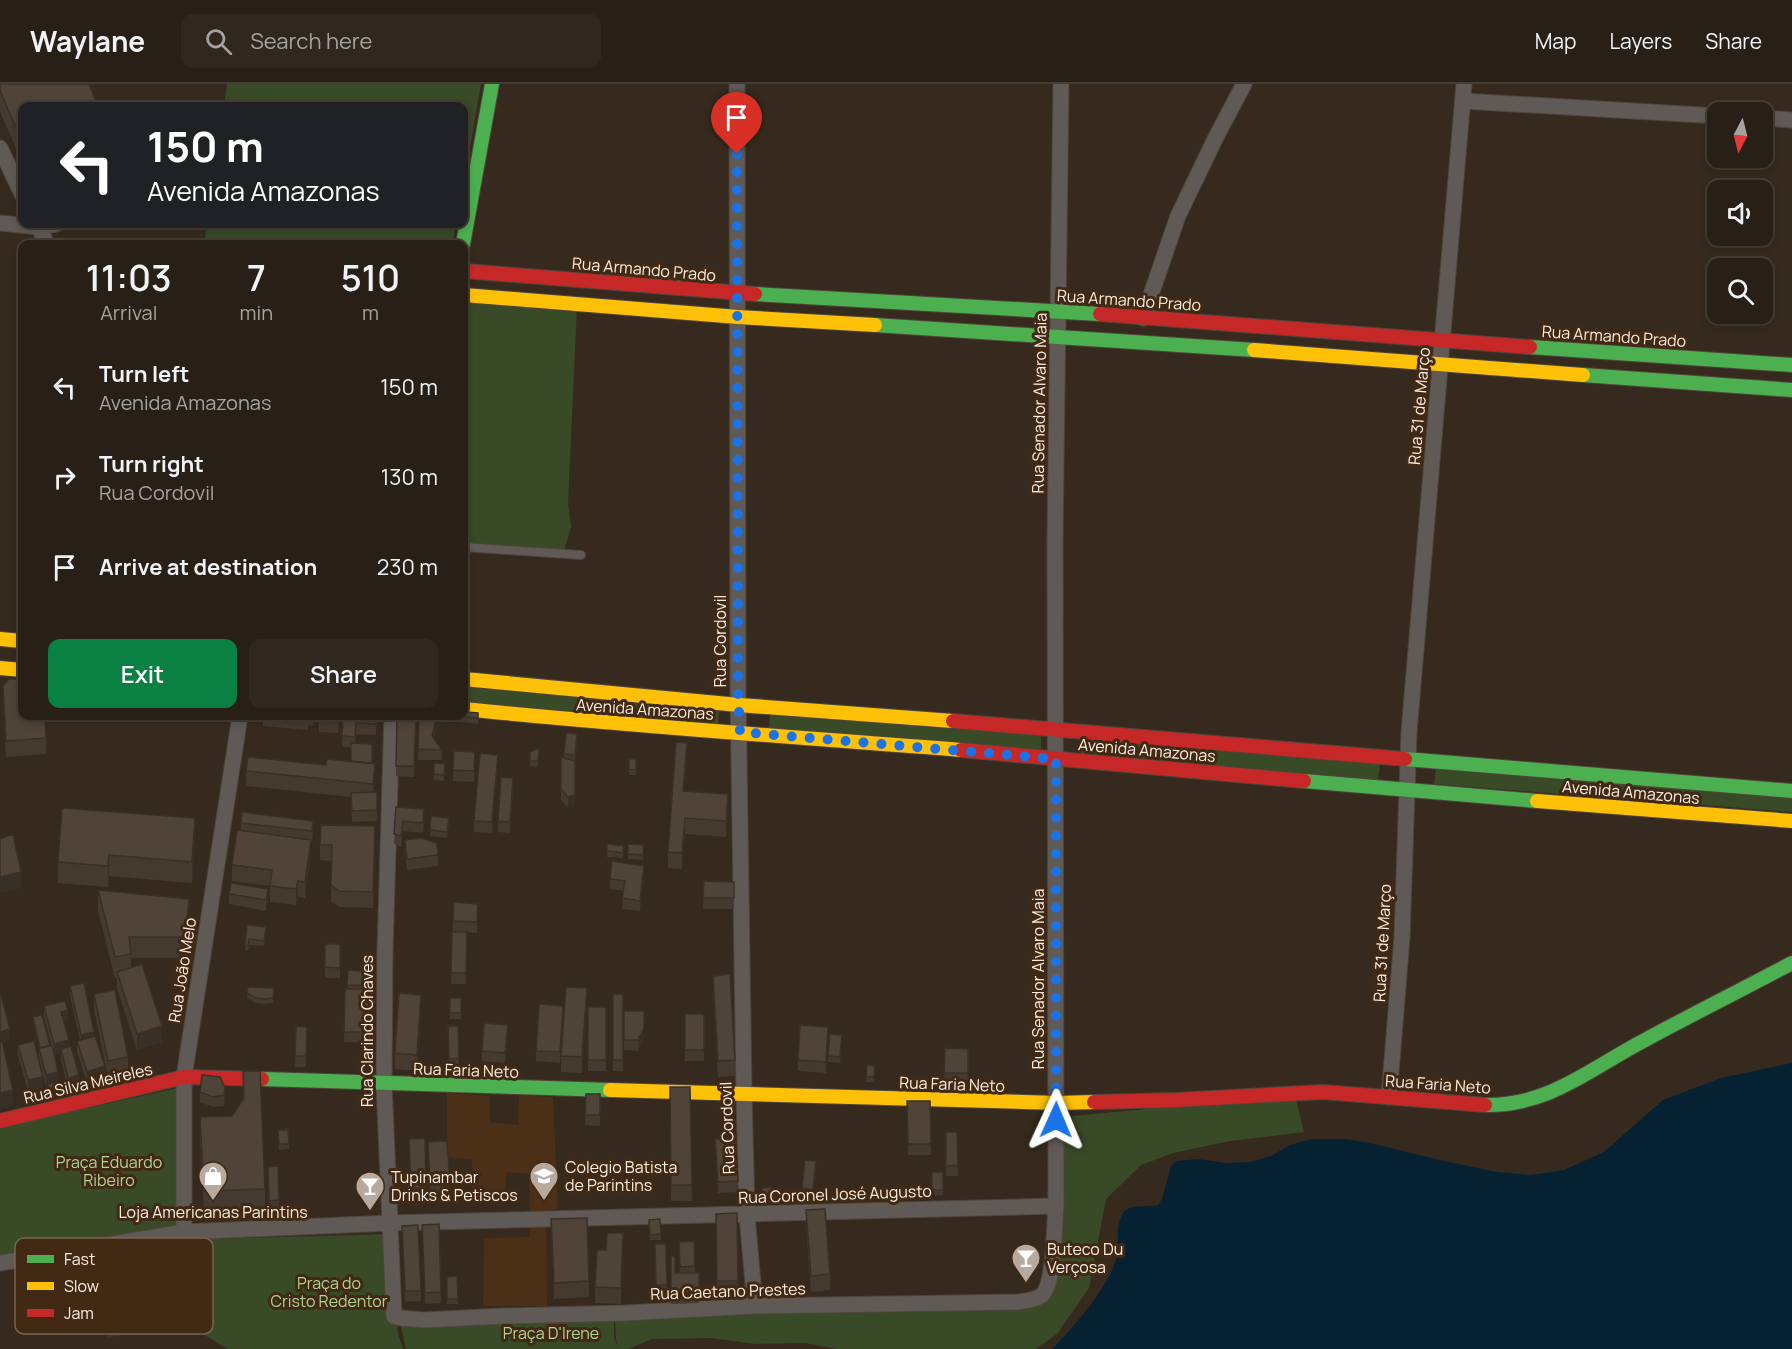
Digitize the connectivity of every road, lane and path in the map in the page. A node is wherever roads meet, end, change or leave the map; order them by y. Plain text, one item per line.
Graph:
1 (492, 84) edge
2 (737, 84) edge
3 (1061, 84) edge
4 (1244, 84) edge
5 (1464, 84) edge
6 (1463, 101) junction
7 (1707, 115) edge
8 (1773, 119) edge
9 (1792, 120) edge
10 (0, 148) edge
11 (18, 186) edge
12 (468, 216) edge
13 (0, 223) edge
14 (18, 224) edge
15 (468, 271) edge
16 (738, 293) junction
17 (468, 295) edge
18 (1058, 311) junction
19 (738, 317) junction
20 (1143, 318) junction
21 (1057, 336) junction
22 (1442, 339) junction
23 (1441, 364) junction
24 (1792, 365) edge
25 (1792, 390) edge
26 (468, 547) edge
27 (581, 555) dead end
28 (0, 639) edge
29 (18, 641) edge
30 (0, 668) edge
31 (18, 670) edge
32 (468, 679) edge
33 (739, 705) junction
34 (468, 709) edge
35 (239, 720) edge
36 (392, 720) edge
37 (1055, 729) junction
38 (740, 732) junction
39 (1056, 759) junction
40 (1408, 759) junction
41 (1406, 791) junction
42 (1792, 791) edge
43 (1792, 821) edge
44 (1792, 963) edge
45 (184, 1077) junction
46 (384, 1084) junction
47 (744, 1094) junction
48 (1389, 1097) junction
49 (1057, 1103) junction
50 (0, 1121) edge
51 (1056, 1206) junction
52 (747, 1215) junction
53 (390, 1223) junction
54 (184, 1232) junction
55 (148, 1238) edge
56 (15, 1260) edge
57 (0, 1263) edge
58 (1034, 1298) joint
59 (755, 1306) junction
60 (424, 1320) joint

1 - 12 street
2 - 16 street, Rua Cordovil
3 - 18 street, Rua Senador Alvaro Maia
4 - 20 street
5 - 6 street, Rua 31 de Março
6 - 7 street
6 - 22 street, Rua 31 de Março
8 - 9 street
10 - 11 street
13 - 14 street
15 - 16 street, Rua Armando Prado
16 - 18 street, Rua Armando Prado
16 - 19 street, Rua Cordovil
17 - 19 street
18 - 20 street, Rua Armando Prado
18 - 21 street, Rua Senador Alvaro Maia
19 - 21 street
19 - 33 street, Rua Cordovil
20 - 22 street, Rua Armando Prado
21 - 23 street
21 - 37 street, Rua Senador Alvaro Maia
22 - 23 street, Rua 31 de Março
22 - 24 street, Rua Armando Prado
23 - 25 street
23 - 40 street, Rua 31 de Março
26 - 27 lane
28 - 29 street
30 - 31 street
32 - 33 street, Avenida Amazonas
33 - 37 street, Avenida Amazonas
33 - 38 street, Rua Cordovil
34 - 38 street, Avenida Amazonas
35 - 45 street, Rua João Melo
36 - 46 street, Rua Clarindo Chaves
37 - 39 street, Rua Senador Alvaro Maia
37 - 40 street, Avenida Amazonas
38 - 39 street, Avenida Amazonas
38 - 47 street, Rua Cordovil
39 - 41 street, Avenida Amazonas
39 - 49 street, Rua Senador Alvaro Maia
40 - 41 street, Rua 31 de Março
40 - 42 street, Avenida Amazonas
41 - 43 street, Avenida Amazonas
41 - 48 street, Rua 31 de Março
44 - 48 street, Rua Faria Neto
45 - 46 street, Rua Faria Neto
45 - 50 street, Rua Silva Meireles
45 - 54 street, Rua João Melo
46 - 47 street, Rua Faria Neto
46 - 53 street, Rua Clarindo Chaves
47 - 49 street, Rua Faria Neto
47 - 52 street, Rua Cordovil
48 - 49 street, Rua Faria Neto
49 - 51 street, Rua Senador Alvaro Maia
51 - 52 street, Rua Coronel José Augusto
51 - 58 street, Rua Senador Alvaro Maia
52 - 53 street, Rua Coronel José Augusto
52 - 59 street, Rua Cordovil
53 - 54 street, Rua Coronel José Augusto
53 - 60 street, Rua Clarindo Chaves
54 - 55 street, Rua Coronel José Augusto
56 - 57 street, Rua Coronel José Augusto
58 - 59 street, Rua Caetano Prestes
59 - 60 street, Rua Caetano Prestes

